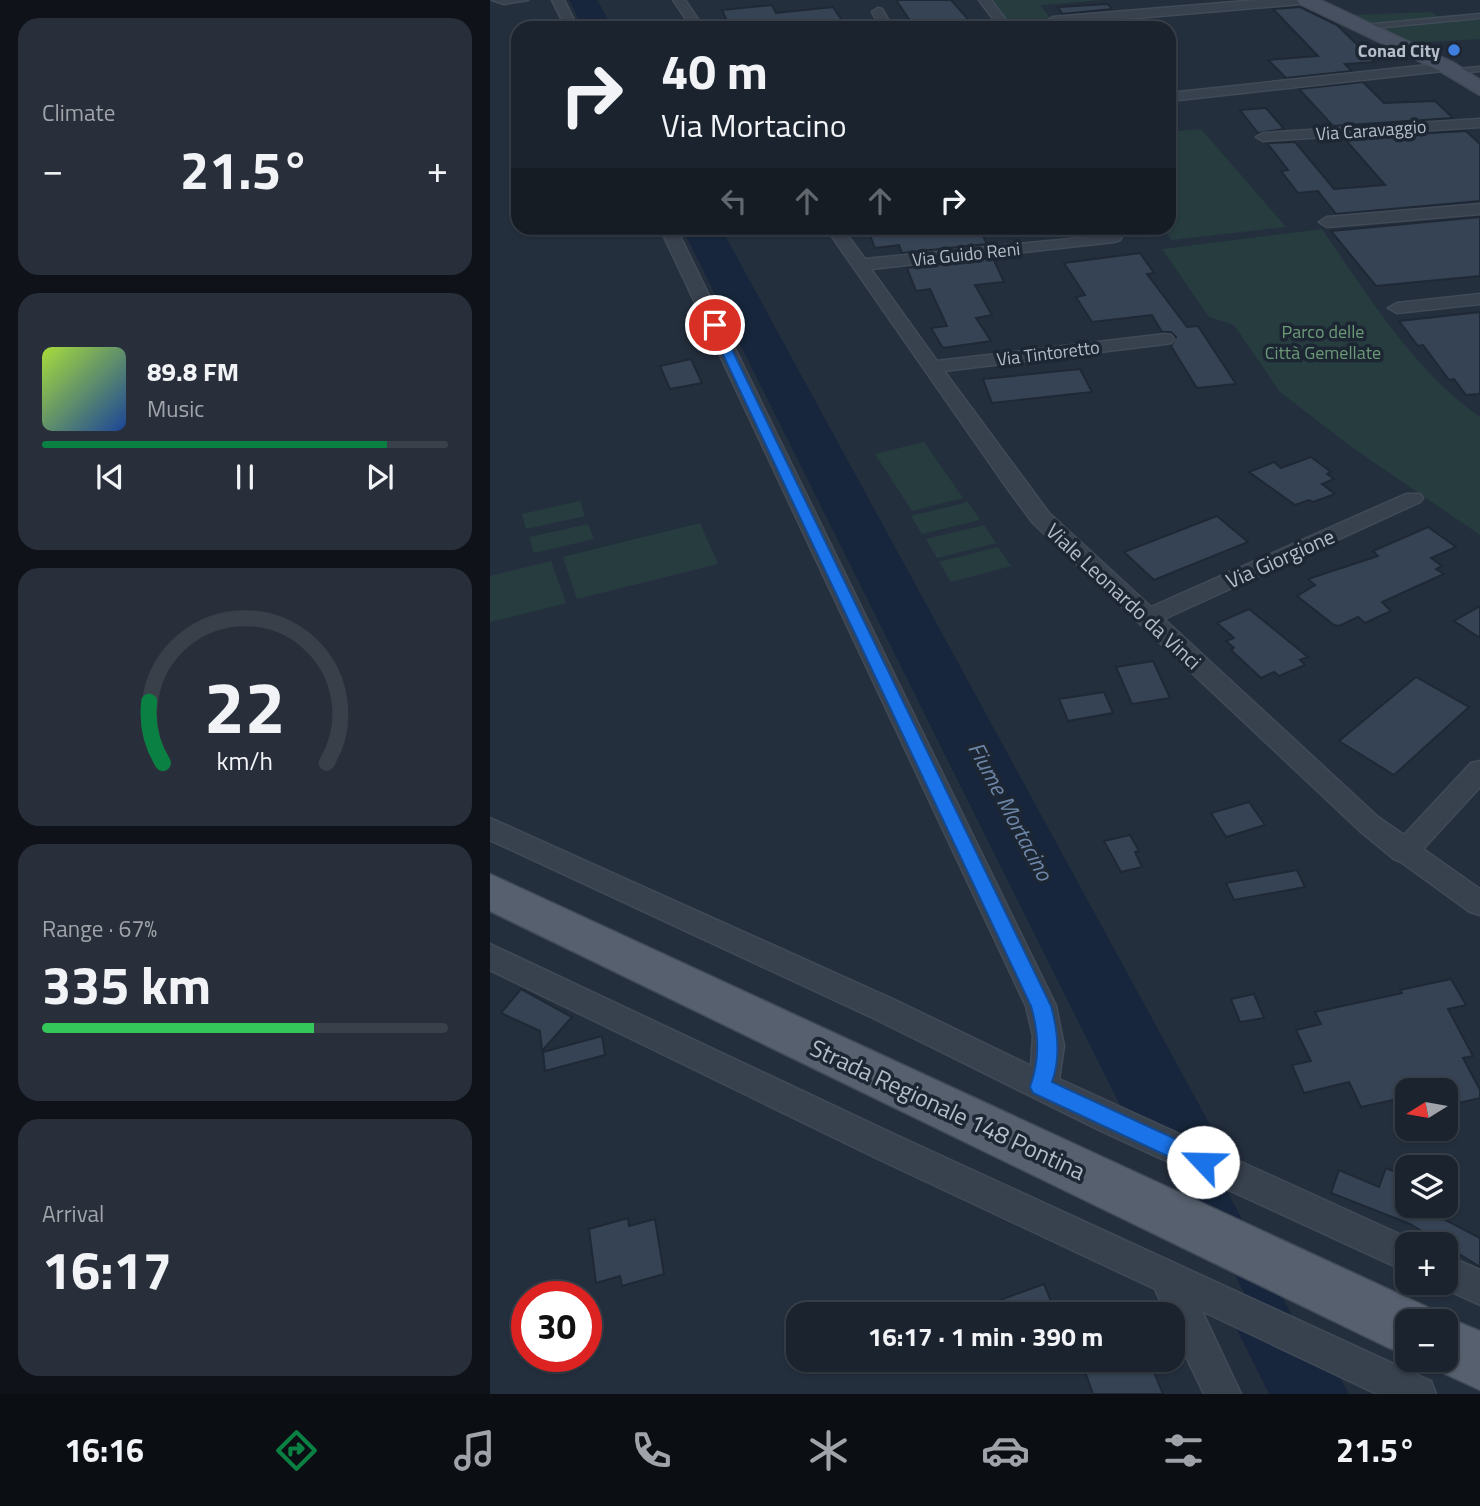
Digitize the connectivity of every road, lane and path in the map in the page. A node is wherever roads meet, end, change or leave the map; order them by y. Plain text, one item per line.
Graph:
1 (495, 0) edge
2 (525, 0) edge
3 (558, 0) edge
4 (678, 0) edge
5 (985, 0) edge
6 (1304, 0) edge
7 (504, 2) junction
8 (490, 4) edge
9 (878, 12) dead end
10 (1480, 16) edge
11 (568, 21) edge
12 (693, 21) edge
13 (883, 21) edge
14 (1001, 21) edge
15 (1053, 21) dead end
16 (1364, 27) junction
17 (1450, 69) junction
18 (1480, 69) edge
19 (1480, 89) edge
20 (1176, 96) edge
21 (1480, 123) edge
22 (1262, 137) dead end
23 (1480, 209) edge
24 (1327, 222) dead end
25 (670, 235) edge
26 (839, 235) edge
27 (1114, 237) dead end
28 (860, 265) junction
29 (1480, 299) edge
30 (1397, 308) dead end
31 (1165, 339) dead end
32 (931, 367) junction
33 (1413, 498) dead end
34 (1147, 618) junction
35 (1480, 770) edge
36 (490, 828) edge
37 (1404, 852) junction
38 (490, 891) edge
39 (1480, 904) edge
40 (490, 956) edge
41 (1040, 1087) junction
42 (1395, 1249) edge
43 (1167, 1277) junction
44 (1458, 1278) edge
45 (1480, 1288) edge
46 (1395, 1320) edge
47 (1458, 1351) edge
48 (1480, 1361) edge
49 (1415, 1393) edge
50 (1223, 1394) edge

1 - 7 lane
2 - 7 lane
3 - 11 street
4 - 12 street
5 - 14 street
6 - 15 street
6 - 16 street
7 - 8 lane
9 - 13 street
10 - 16 lane
16 - 17 street
17 - 18 lane
17 - 19 street
17 - 20 street
21 - 22 street, Via Caravaggio
23 - 24 street
25 - 41 street
26 - 28 street, Viale Leonardo da Vinci
27 - 28 street, Via Guido Reni
28 - 32 street, Viale Leonardo da Vinci
29 - 30 street
31 - 32 street, Via Tintoretto
32 - 34 street, Viale Leonardo da Vinci
33 - 34 street, Via Giorgione
34 - 37 street, Viale Leonardo da Vinci
35 - 37 street
36 - 41 street
37 - 39 street, Viale Leonardo da Vinci
38 - 46 main road, Strada Regionale 148 Pontina
40 - 43 street
41 - 42 street
43 - 49 street
43 - 50 street
44 - 45 street
47 - 48 main road

